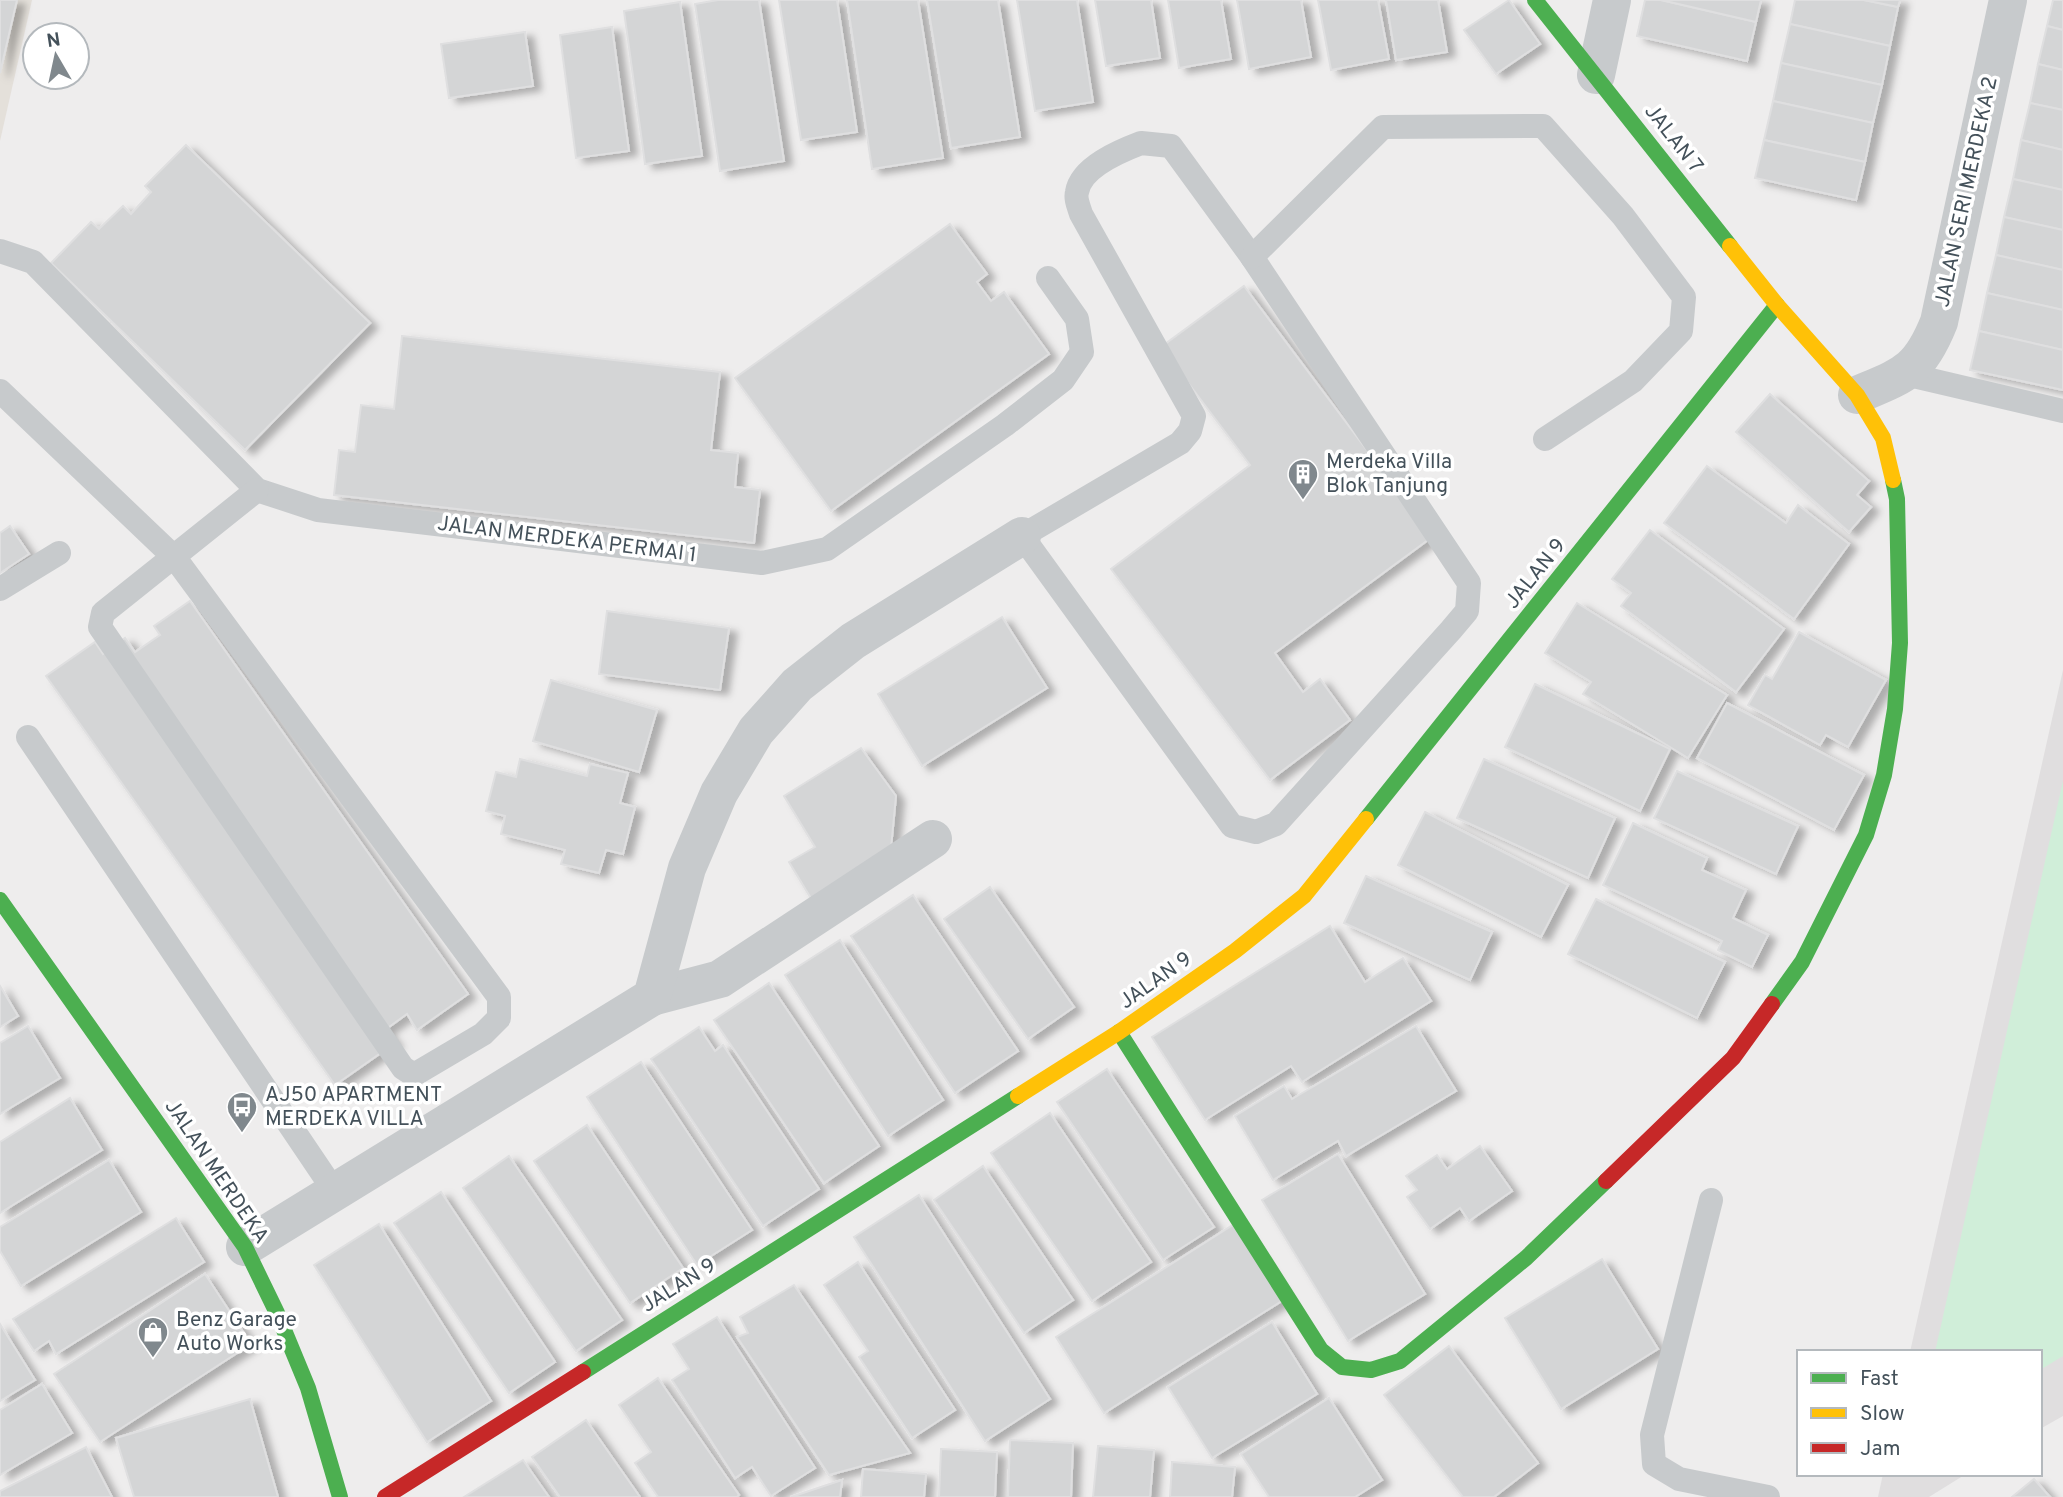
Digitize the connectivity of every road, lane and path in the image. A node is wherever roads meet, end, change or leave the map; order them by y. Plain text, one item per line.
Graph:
1 (1535, 0) edge
2 (1612, 0) edge
3 (2008, 0) edge
4 (1596, 75) junction
5 (0, 251) edge
6 (1252, 257) junction
7 (1048, 278) dead end
8 (1777, 305) junction
9 (1905, 374) junction
10 (0, 391) edge
11 (1857, 396) junction
12 (2063, 411) edge
13 (1545, 439) dead end
14 (257, 490) junction
15 (1022, 536) junction
16 (59, 553) dead end
17 (175, 558) junction
18 (0, 589) edge
19 (28, 737) dead end
20 (933, 839) dead end
21 (0, 900) edge
22 (652, 997) junction
23 (1119, 1032) junction
24 (335, 1192) junction
25 (1711, 1200) dead end
26 (245, 1247) junction
27 (340, 1497) edge
28 (385, 1497) edge
29 (1768, 1497) edge

1 - 4 street, JALAN 7
2 - 4 street
3 - 9 street, JALAN SERI MERDEKA 2
4 - 8 street, JALAN 7
5 - 14 lane, JALAN MERDEKA PERMAI 1
6 - 13 lane
6 - 15 lane
6 - 15 lane
7 - 14 lane, JALAN MERDEKA PERMAI 1
8 - 11 street, JALAN 7
8 - 23 street, JALAN 9
9 - 11 street, JALAN SERI MERDEKA 2
9 - 12 lane
10 - 17 lane
11 - 23 street, JALAN 7
14 - 17 lane
15 - 22 street
16 - 18 lane
17 - 17 lane
19 - 24 lane
20 - 22 street
21 - 26 street, JALAN MERDEKA
22 - 24 street
23 - 28 street, JALAN 9
24 - 26 street
25 - 29 lane
26 - 27 street, JALAN MERDEKA

